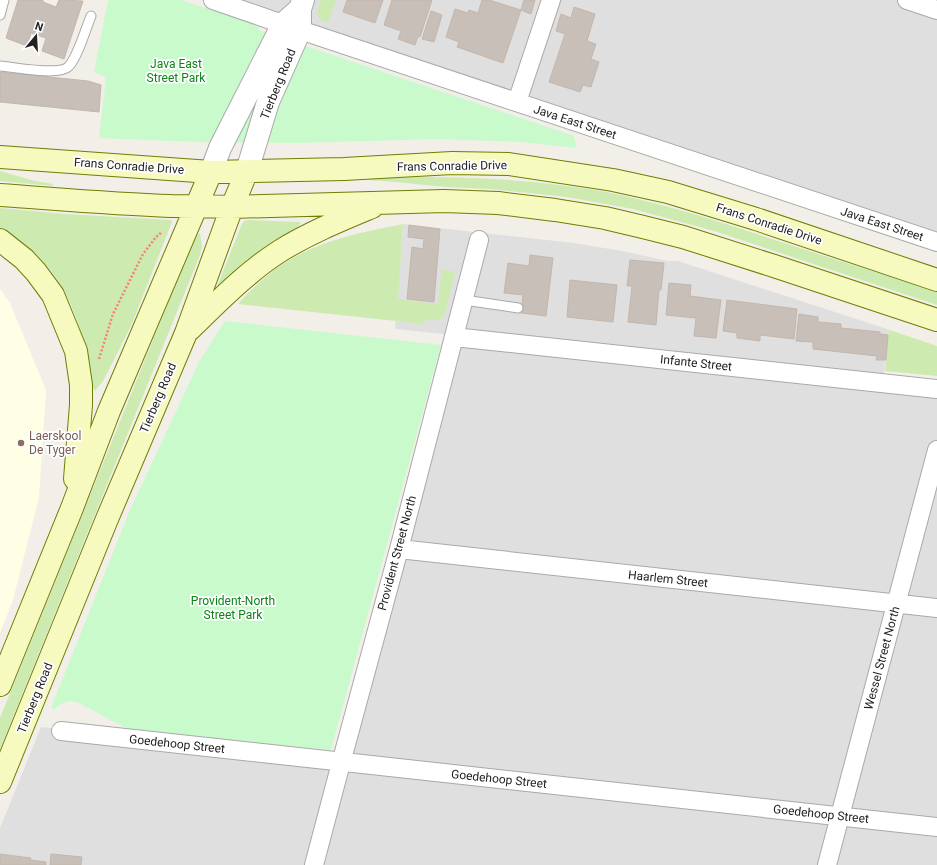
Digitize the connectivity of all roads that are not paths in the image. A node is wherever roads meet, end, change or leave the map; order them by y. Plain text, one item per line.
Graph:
1 (4, 0) edge
2 (213, 0) edge
3 (551, 0) edge
4 (907, 0) edge
5 (302, 4) edge
6 (937, 10) edge
7 (0, 15) edge
8 (92, 16) dead end
9 (291, 27) junction
10 (0, 66) edge
11 (517, 102) junction
12 (0, 157) edge
13 (247, 170) junction
14 (211, 172) junction
15 (0, 195) edge
16 (382, 202) junction
17 (197, 205) junction
18 (232, 206) junction
19 (0, 240) edge
20 (479, 240) dead end
21 (937, 242) edge
22 (937, 280) edge
23 (464, 300) junction
24 (518, 308) dead end
25 (937, 320) edge
26 (186, 333) junction
27 (454, 337) junction
28 (937, 389) edge
29 (937, 450) edge
30 (72, 508) junction
31 (399, 549) junction
32 (897, 603) junction
33 (937, 608) edge
34 (0, 685) edge
35 (61, 731) dead end
36 (340, 762) junction
37 (0, 782) edge
38 (840, 816) junction
39 (937, 827) edge
40 (314, 865) edge
41 (827, 865) edge

1 - 7 lane
2 - 9 street, Java East Street
3 - 11 street
4 - 6 street
5 - 9 street, Tierberg Road
8 - 10 lane
9 - 11 street, Java East Street
9 - 13 street, Tierberg Road
9 - 14 street, Tierberg Road
11 - 21 street, Java East Street
12 - 14 main road, Frans Conradie Drive
13 - 14 main road, Frans Conradie Drive
13 - 18 main road, Tierberg Road
13 - 22 main road, Frans Conradie Drive
14 - 17 main road, Tierberg Road
15 - 17 main road
16 - 18 main road
16 - 25 main road
16 - 26 main road
17 - 18 main road
17 - 30 main road, Tierberg Road
18 - 26 main road, Tierberg Road
19 - 30 main road
20 - 23 street, Provident Street North
23 - 24 lane
23 - 27 street, Provident Street North
26 - 37 main road, Tierberg Road
27 - 28 street, Infante Street
27 - 31 street, Provident Street North
29 - 32 street, Wessel Street North
30 - 34 main road, Tierberg Road
31 - 32 street, Haarlem Street
31 - 36 street, Provident Street North
32 - 33 street, Haarlem Street
32 - 38 street, Wessel Street North
35 - 36 street, Goedehoop Street
36 - 38 street, Goedehoop Street
36 - 40 street, Provident Street North
38 - 39 street, Goedehoop Street
38 - 41 street, Wessel Street North

